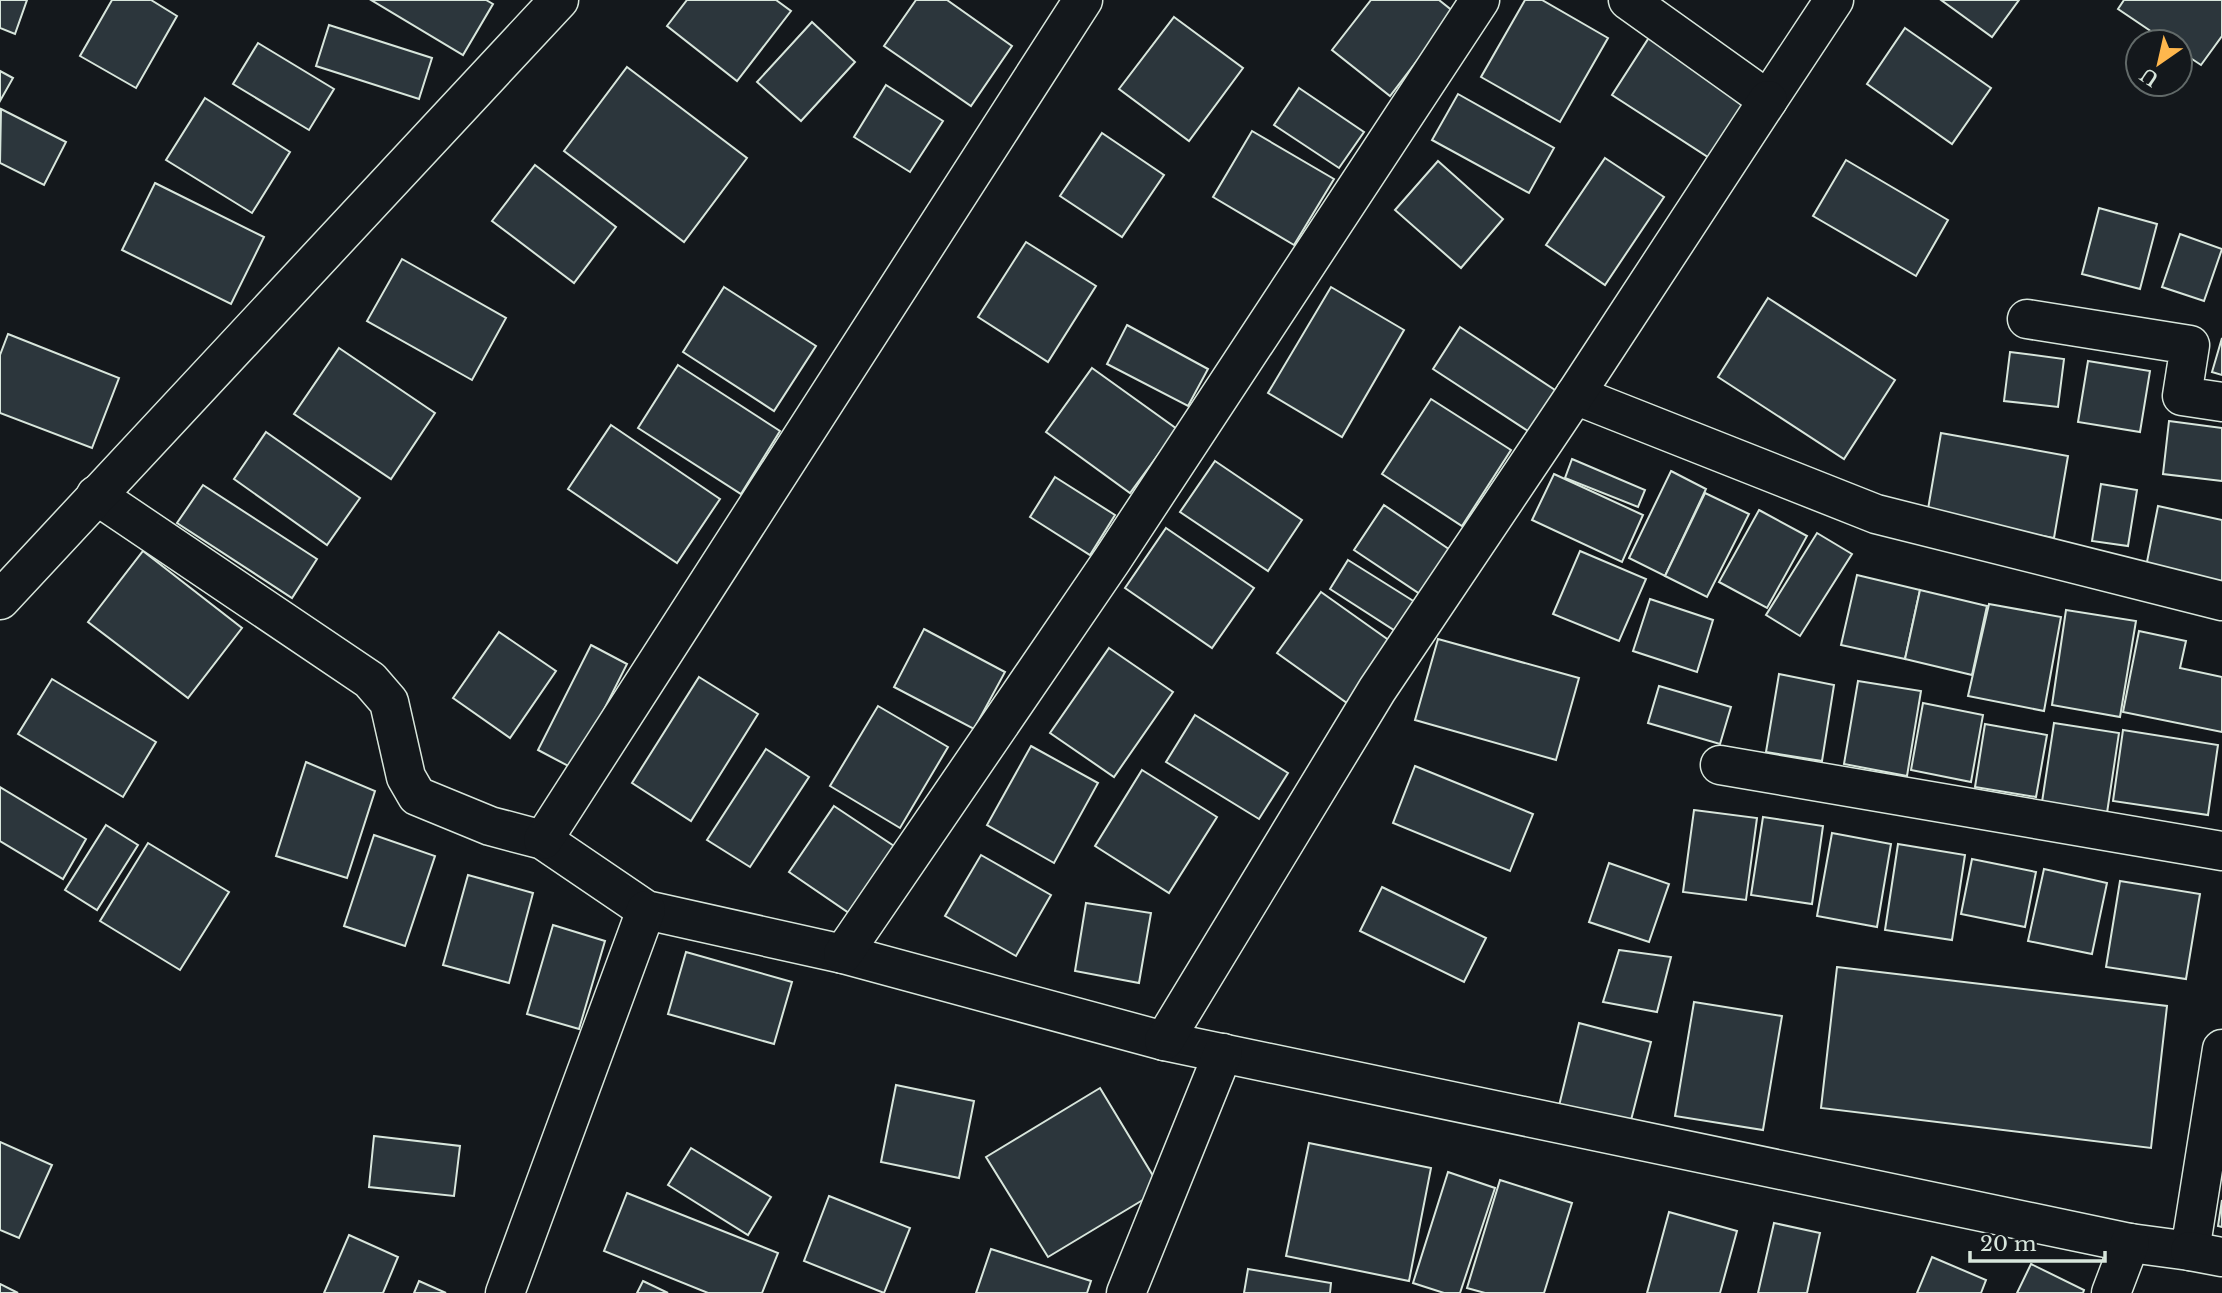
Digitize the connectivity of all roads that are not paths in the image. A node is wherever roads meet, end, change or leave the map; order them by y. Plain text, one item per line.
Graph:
1 (559, 0) edge
2 (1083, 0) edge
3 (1480, 0) edge
4 (1628, 0) edge
5 (1834, 0) edge
6 (1768, 100) junction
7 (2027, 320) dead end
8 (1575, 395) junction
9 (2222, 402) edge
10 (96, 495) junction
11 (0, 600) edge
12 (2222, 601) edge
13 (1720, 765) dead end
14 (543, 840) junction
15 (2222, 851) edge
16 (646, 910) junction
17 (843, 954) junction
18 (1164, 1041) junction
19 (2222, 1049) edge
20 (1223, 1053) junction
21 (2130, 1243) junction
22 (2206, 1254) edge
23 (505, 1293) edge
24 (1126, 1293) edge
25 (2111, 1293) edge

1 - 10 street
2 - 14 street
3 - 17 street
4 - 6 street
5 - 6 street
6 - 8 street
7 - 9 street
8 - 12 street
8 - 18 street
10 - 11 street
10 - 14 street
13 - 15 street
14 - 16 street
16 - 17 street
16 - 23 street
17 - 18 street
18 - 20 street
19 - 22 street
20 - 21 street
20 - 24 street
21 - 22 street
21 - 25 street

